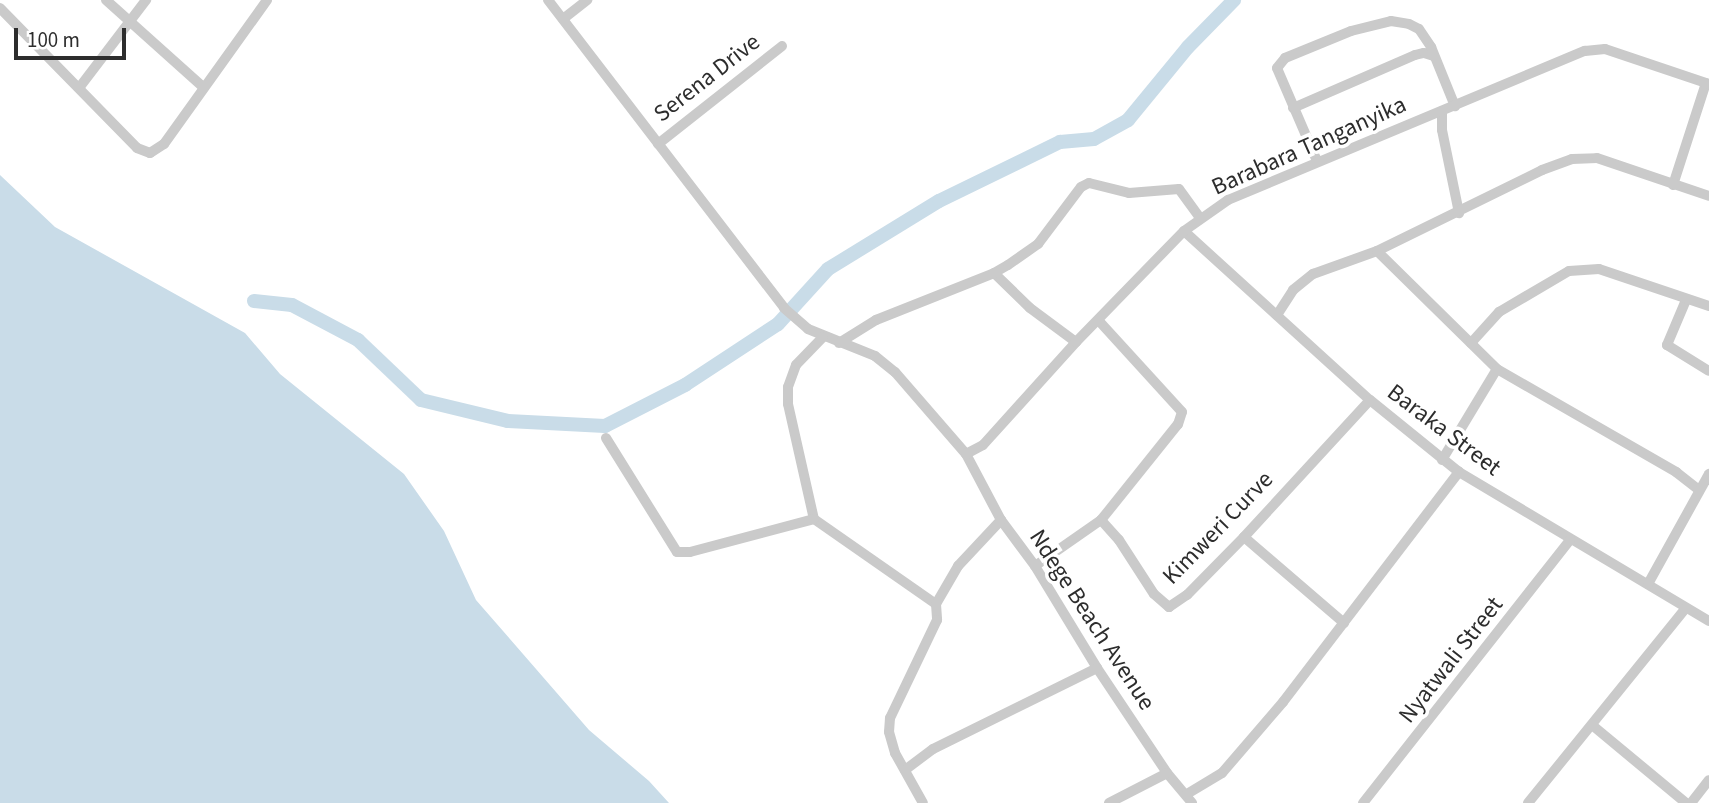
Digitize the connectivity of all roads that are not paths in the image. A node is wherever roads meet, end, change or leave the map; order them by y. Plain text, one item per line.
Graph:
1 (7, 0) edge
2 (106, 0) edge
3 (146, 0) edge
4 (267, 0) edge
5 (548, 0) edge
6 (587, 0) edge
7 (0, 9) edge
8 (563, 19) junction
9 (131, 23) junction
10 (782, 46) dead end
11 (1434, 56) junction
12 (1707, 83) edge
13 (203, 87) junction
14 (79, 88) junction
15 (1455, 106) junction
16 (1293, 108) junction
17 (1442, 111) junction
18 (658, 144) junction
19 (1317, 161) junction
20 (1673, 185) junction
21 (1709, 196) edge
22 (1459, 214) junction
23 (1200, 218) junction
24 (1184, 231) junction
25 (1377, 251) junction
26 (994, 273) junction
27 (1686, 300) junction
28 (1709, 306) edge
29 (1277, 315) junction
30 (1099, 321) junction
31 (823, 337) junction
32 (1076, 342) junction
33 (839, 343) junction
34 (1471, 343) junction
35 (1497, 369) junction
36 (1709, 371) edge
37 (1370, 400) junction
38 (606, 438) dead end
39 (966, 454) junction
40 (1442, 460) junction
41 (1459, 472) junction
42 (1709, 474) edge
43 (1699, 490) junction
44 (814, 519) junction
45 (1002, 520) junction
46 (1101, 520) junction
47 (1244, 537) junction
48 (1570, 540) junction
49 (1035, 566) junction
50 (1648, 584) junction
51 (936, 604) junction
52 (1685, 609) junction
53 (1709, 621) edge
54 (1344, 623) junction
55 (1097, 668) junction
56 (1592, 725) junction
57 (905, 770) junction
58 (1167, 773) junction
59 (1709, 780) edge
60 (1190, 799) edge
61 (923, 803) edge
62 (1110, 803) edge
63 (1363, 803) edge
64 (1528, 803) edge
65 (1688, 803) edge

1 - 7 street
2 - 9 street
3 - 9 street
4 - 13 street
5 - 8 street, Ndege Beach Avenue
6 - 8 street
7 - 14 street
8 - 18 street, Ndege Beach Avenue
9 - 13 street
9 - 14 street
10 - 18 street, Serena Drive
11 - 15 street
11 - 16 street
11 - 16 street
12 - 15 street, Barabara Tanganyika
12 - 20 street
13 - 14 street
15 - 17 street, Barabara Tanganyika
16 - 19 street
17 - 19 street, Barabara Tanganyika
17 - 22 street
18 - 31 street, Ndege Beach Avenue
19 - 23 street, Barabara Tanganyika
20 - 21 street
20 - 22 street
22 - 25 street
23 - 24 street, Barabara Tanganyika
23 - 26 street
24 - 29 street, Baraka Street
24 - 30 street, Barabara Tanganyika
25 - 29 street
25 - 34 street
26 - 32 street
26 - 33 street
27 - 28 street
27 - 34 street
27 - 36 street
29 - 37 street, Baraka Street
30 - 32 street, Barabara Tanganyika
30 - 46 street
31 - 33 street, Ndege Beach Avenue
31 - 44 street
32 - 39 street, Barabara Tanganyika
33 - 39 street, Ndege Beach Avenue
34 - 35 street
35 - 40 street
35 - 43 street
37 - 40 street, Baraka Street
37 - 47 street, Kimweri Curve
38 - 44 street
39 - 45 street, Ndege Beach Avenue
40 - 41 street, Baraka Street
41 - 48 street, Baraka Street
41 - 54 street
42 - 43 street
43 - 50 street
44 - 51 street
45 - 49 street, Ndege Beach Avenue
45 - 51 street
46 - 47 street, Kimweri Curve
46 - 49 street
47 - 54 street
48 - 50 street, Baraka Street
48 - 63 street, Nyatwali Street
49 - 55 street, Ndege Beach Avenue
50 - 52 street, Baraka Street
51 - 57 street
52 - 53 street, Baraka Street
52 - 56 street
54 - 60 street
55 - 57 street
55 - 58 street, Ndege Beach Avenue
56 - 64 street
56 - 65 street
57 - 61 street
58 - 60 street, Ndege Beach Avenue
58 - 62 street
59 - 65 street

